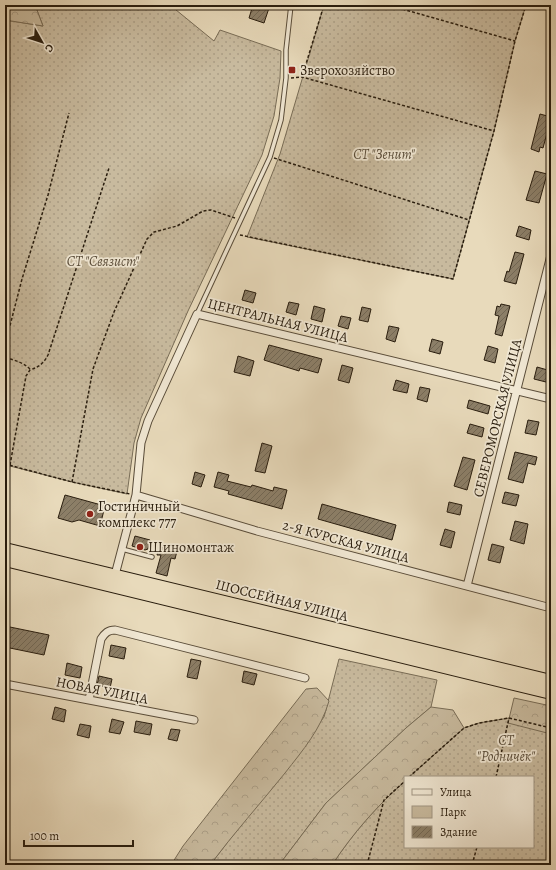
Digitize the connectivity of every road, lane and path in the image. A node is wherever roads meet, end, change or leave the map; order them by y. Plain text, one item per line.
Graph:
1 (291, 5) edge
2 (324, 5) edge
3 (388, 5) edge
4 (526, 5) edge
5 (515, 41) junction
6 (302, 77) junction
7 (286, 78) junction
8 (69, 113) dead end
9 (494, 131) junction
10 (270, 157) junction
11 (109, 168) dead end
12 (241, 219) junction
13 (469, 220) junction
14 (235, 233) junction
15 (551, 256) edge
16 (197, 314) junction
17 (5, 345) edge
18 (5, 358) edge
19 (30, 370) junction
20 (517, 391) junction
21 (551, 399) edge
22 (5, 464) edge
23 (10, 465) junction
24 (72, 482) junction
25 (136, 495) junction
26 (5, 548) edge
27 (122, 549) junction
28 (152, 557) dead end
29 (5, 560) edge
30 (115, 575) junction
31 (467, 586) junction
32 (551, 608) edge
33 (305, 678) dead end
34 (551, 681) edge
35 (5, 684) edge
36 (551, 693) edge
37 (89, 700) junction
38 (509, 718) junction
39 (194, 720) dead end
40 (551, 728) edge
41 (410, 776) edge
42 (496, 776) edge
43 (404, 782) edge
44 (477, 848) edge
45 (367, 865) edge
46 (472, 865) edge

1 - 7 lane
2 - 6 path
3 - 5 path
4 - 5 path
5 - 9 path
6 - 7 path
6 - 9 path
7 - 10 lane
8 - 17 path
9 - 13 path
10 - 12 lane
10 - 13 path
11 - 19 path
12 - 14 lane
12 - 24 path
13 - 14 path
14 - 16 lane
15 - 20 street, СЕВЕРОМОРСКАЯ УЛИЦА
16 - 20 street, ЦЕНТРАЛЬНАЯ УЛИЦА
16 - 25 street, ЦЕНТРАЛЬНАЯ УЛИЦА
18 - 19 path
19 - 23 path
20 - 21 street, ЦЕНТРАЛЬНАЯ УЛИЦА
20 - 31 street, СЕВЕРОМОРСКАЯ УЛИЦА
22 - 23 path
23 - 24 path
24 - 25 path
25 - 27 street, ЦЕНТРАЛЬНАЯ УЛИЦА
25 - 31 street, 2-Я КУРСКАЯ УЛИЦА
26 - 30 highway, ШОССЕЙНАЯ УЛИЦА
27 - 28 lane
27 - 30 street, ЦЕНТРАЛЬНАЯ УЛИЦА
29 - 36 highway, ШОССЕЙНАЯ УЛИЦА
30 - 34 highway, ШОССЕЙНАЯ УЛИЦА
31 - 32 street, 2-Я КУРСКАЯ УЛИЦА
33 - 37 street
35 - 37 street, НОВАЯ УЛИЦА
37 - 39 street, НОВАЯ УЛИЦА
38 - 40 path
38 - 41 path
38 - 42 path
43 - 45 path
44 - 46 path

